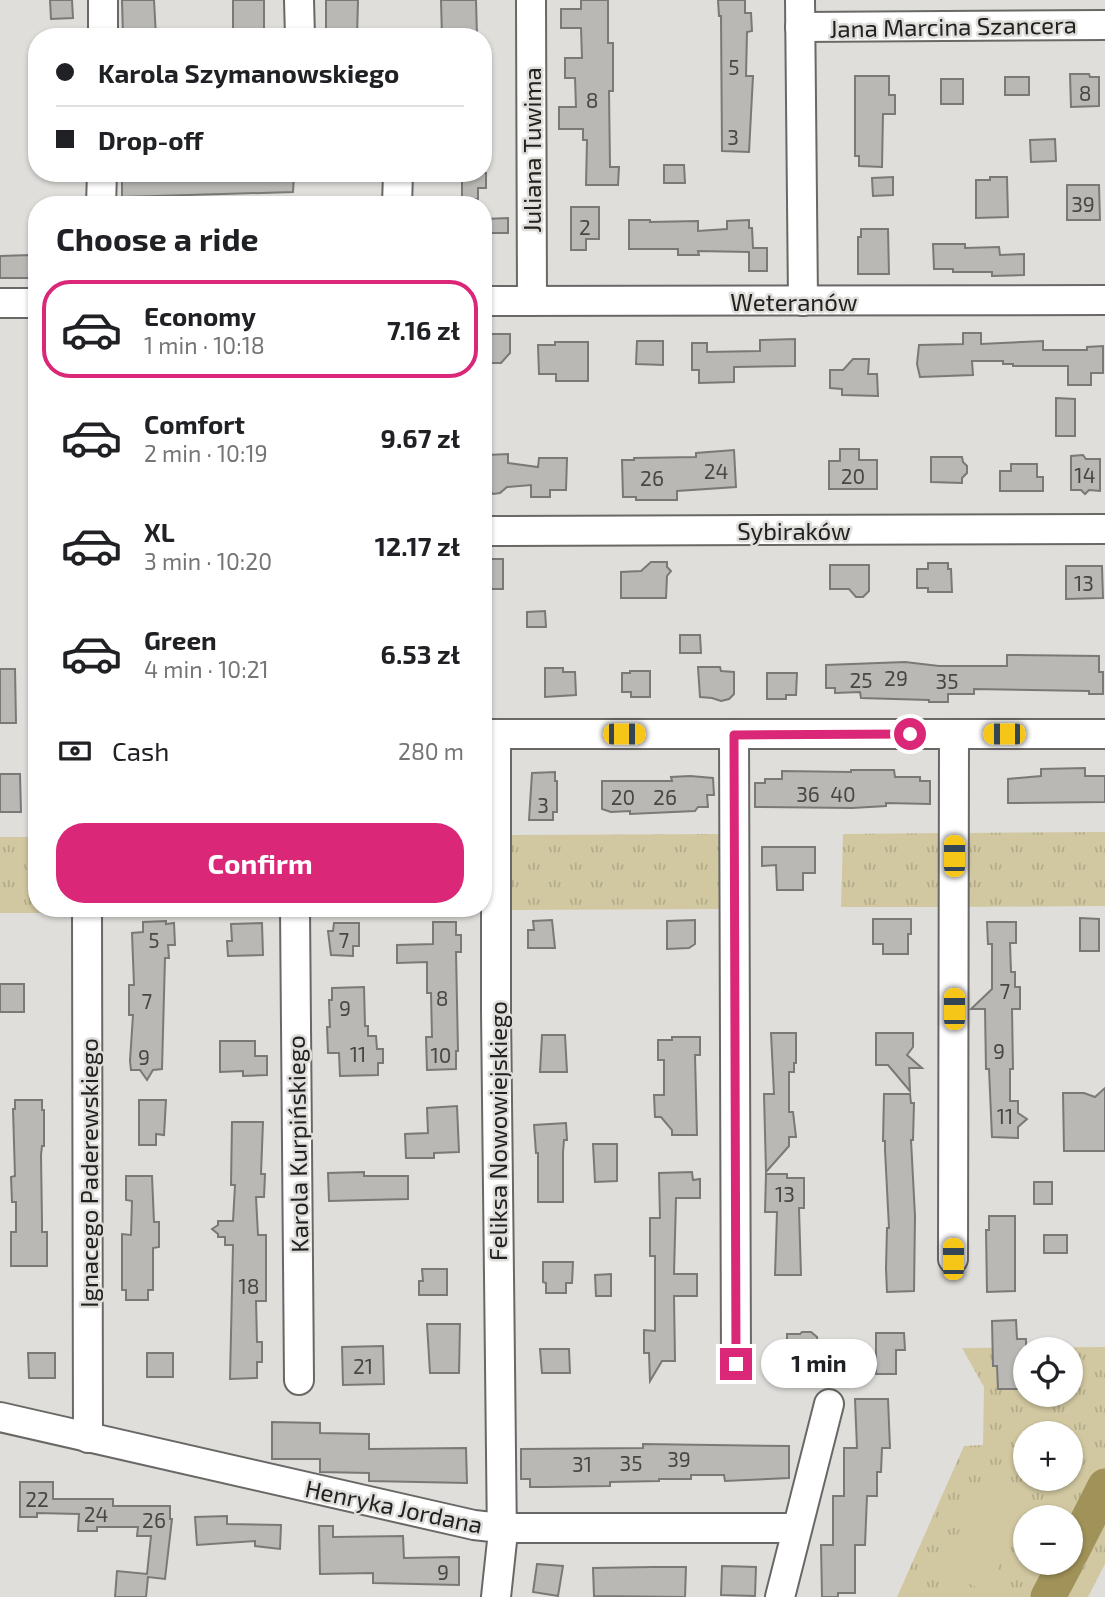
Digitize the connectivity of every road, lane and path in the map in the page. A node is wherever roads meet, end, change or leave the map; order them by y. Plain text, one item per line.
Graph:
1 (103, 0) edge
2 (299, 0) edge
3 (531, 0) edge
4 (800, 14) edge
5 (1105, 25) edge
6 (103, 28) edge
7 (300, 28) edge
8 (1105, 300) edge
9 (492, 301) edge
10 (532, 301) junction
11 (803, 301) junction
12 (0, 303) edge
13 (28, 303) edge
14 (1105, 529) edge
15 (492, 531) edge
16 (492, 734) edge
17 (954, 734) junction
18 (1105, 734) edge
19 (734, 735) junction
20 (492, 831) edge
21 (87, 917) edge
22 (295, 917) edge
23 (953, 1259) dead end
24 (736, 1364) dead end
25 (299, 1380) dead end
26 (829, 1404) dead end
27 (0, 1417) edge
28 (88, 1438) junction
29 (501, 1528) junction
30 (797, 1528) junction
31 (496, 1597) edge
32 (780, 1597) edge

1 - 6 street
2 - 7 street
3 - 10 street, Juliana Tuwima
4 - 5 street, Jana Marcina Szancera
4 - 11 street
8 - 11 street, Weteranów
9 - 10 street, Weteranów
10 - 11 street, Weteranów
12 - 13 street
14 - 15 street, Sybiraków
16 - 19 street
17 - 18 street
17 - 19 street
17 - 23 street
19 - 24 street
20 - 29 street, Feliksa Nowowiejskiego
21 - 28 street, Ignacego Paderewskiego
22 - 25 street, Karola Kurpińskiego
26 - 30 street
27 - 28 street, Henryka Jordana
28 - 29 street, Henryka Jordana
29 - 30 street, Henryka Jordana
29 - 31 street, Feliksa Nowowiejskiego
30 - 32 street

